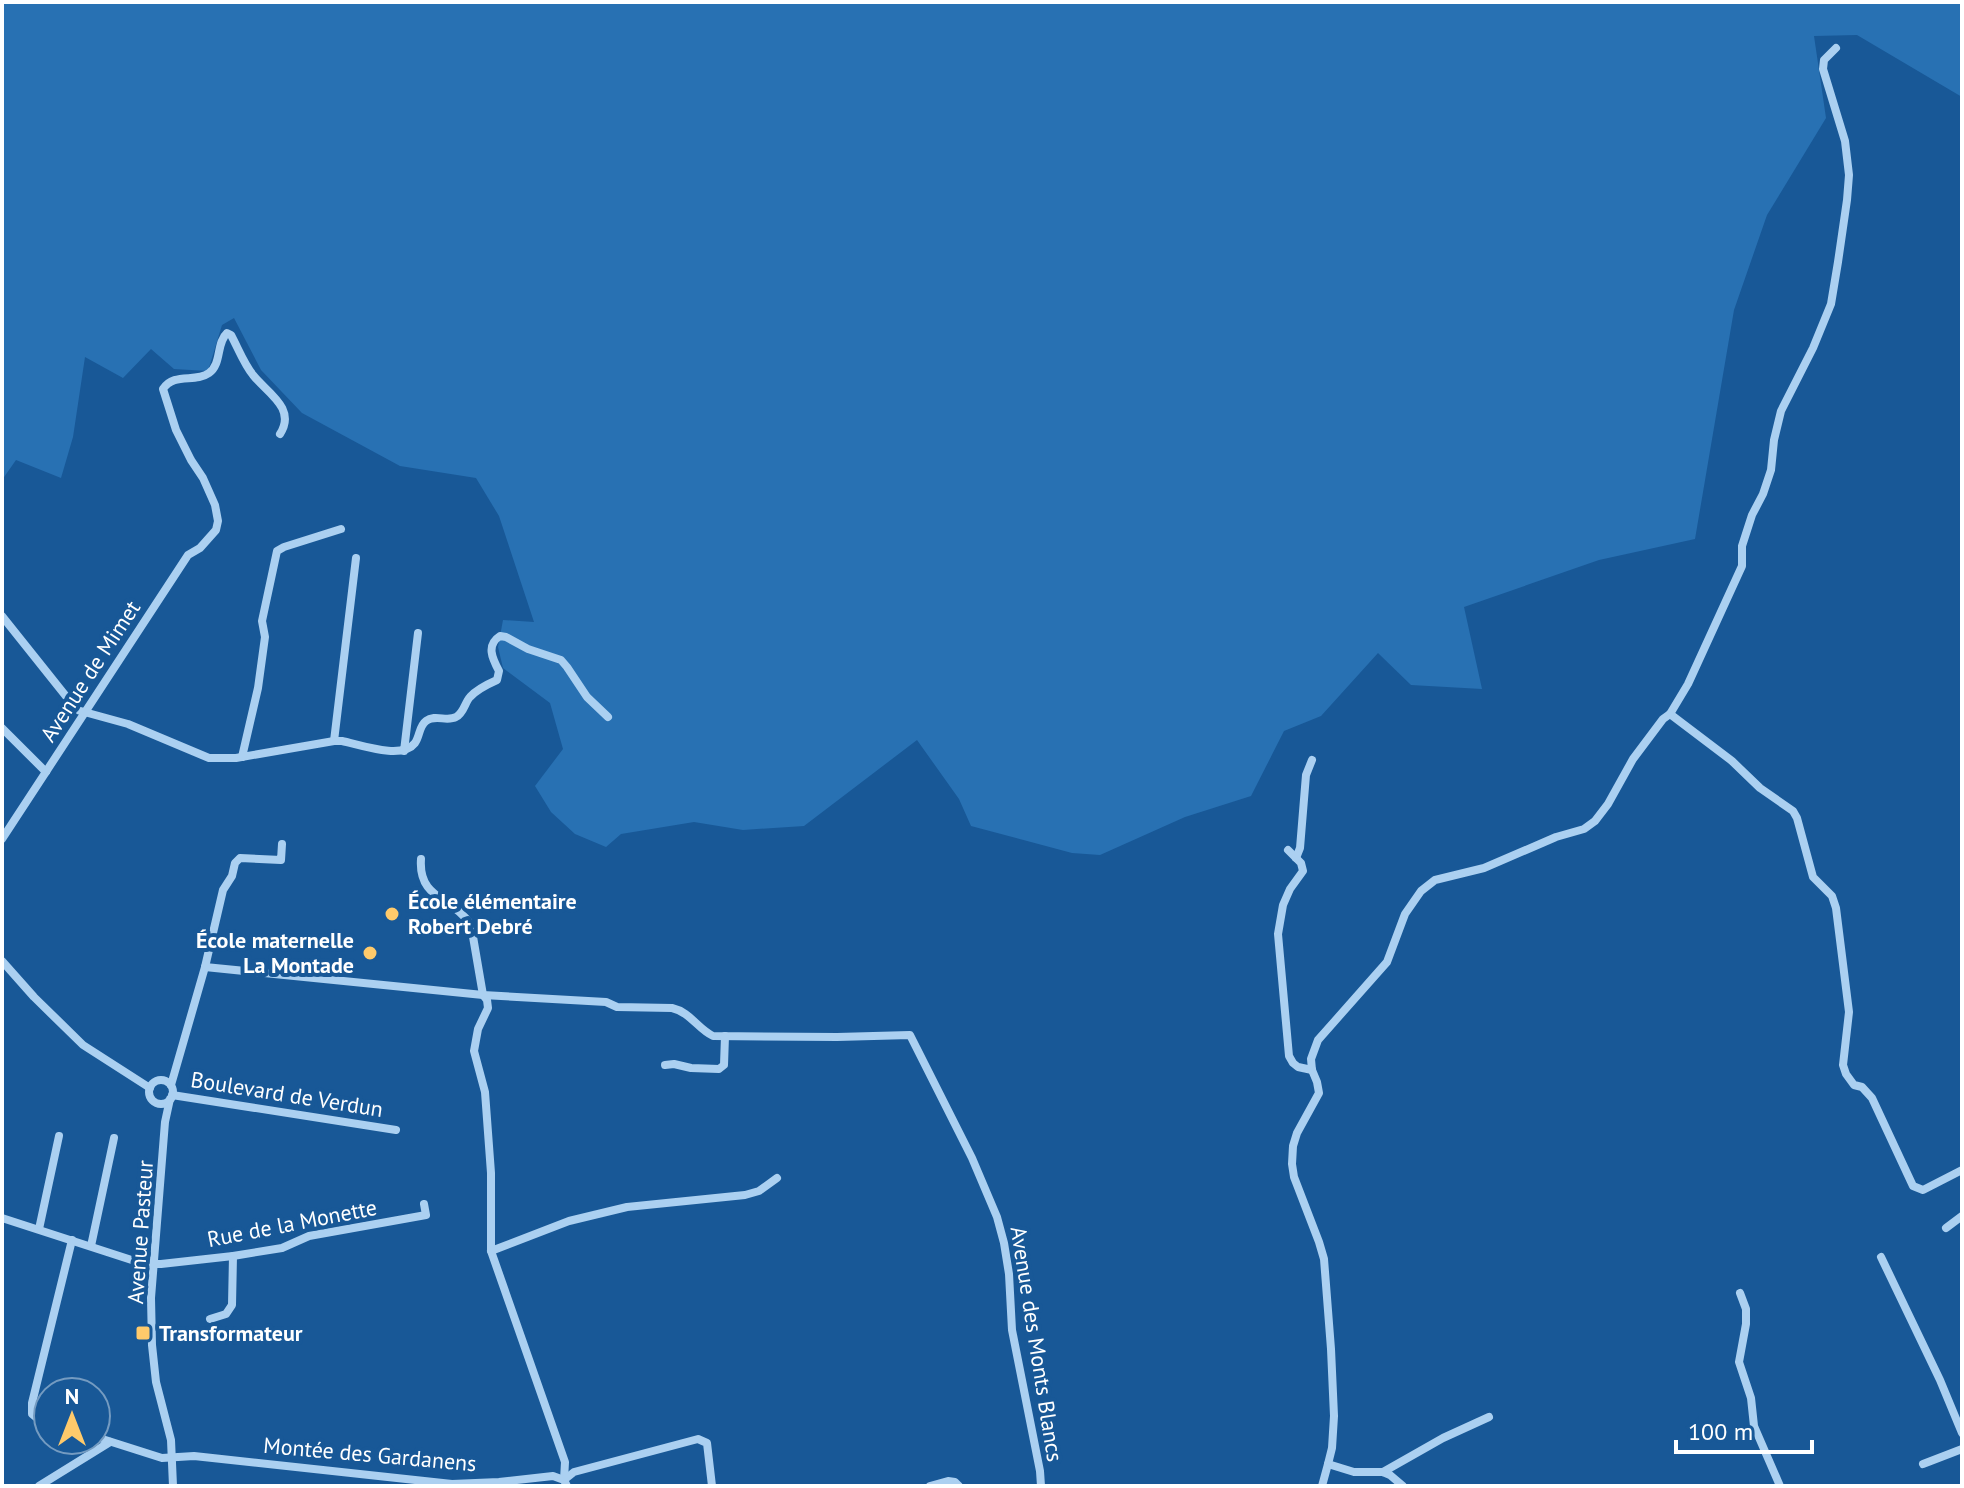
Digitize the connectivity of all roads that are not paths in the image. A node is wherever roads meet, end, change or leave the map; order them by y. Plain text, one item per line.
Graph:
1 (1836, 48) dead end
2 (280, 434) dead end
3 (341, 529) dead end
4 (356, 558) dead end
5 (2, 616) edge
6 (418, 633) dead end
7 (85, 712) junction
8 (1670, 714) junction
9 (608, 717) dead end
10 (2, 728) edge
11 (334, 741) junction
12 (404, 751) junction
13 (242, 757) junction
14 (1312, 760) dead end
15 (46, 772) junction
16 (2, 819) edge
17 (10, 827) junction
18 (2, 839) edge
19 (282, 844) dead end
20 (1288, 850) dead end
21 (1296, 858) junction
22 (421, 859) dead end
23 (2, 961) edge
24 (205, 967) junction
25 (483, 995) junction
26 (725, 1036) junction
27 (665, 1065) dead end
28 (1312, 1070) junction
29 (175, 1072) junction
30 (161, 1080) junction
31 (150, 1088) junction
32 (171, 1093) junction
33 (157, 1103) junction
34 (165, 1122) junction
35 (396, 1130) dead end
36 (59, 1136) dead end
37 (114, 1138) dead end
38 (1962, 1170) edge
39 (777, 1178) dead end
40 (424, 1204) dead end
41 (1962, 1216) edge
42 (2, 1218) edge
43 (1946, 1228) dead end
44 (39, 1229) junction
45 (72, 1240) junction
46 (91, 1246) junction
47 (491, 1251) junction
48 (233, 1256) junction
49 (1881, 1257) dead end
50 (153, 1264) junction
51 (1740, 1293) dead end
52 (210, 1319) dead end
53 (39, 1376) edge
54 (1489, 1417) dead end
55 (1962, 1433) edge
56 (112, 1443) edge
57 (1962, 1449) edge
58 (87, 1456) edge
59 (172, 1458) junction
60 (1328, 1464) junction
61 (1923, 1464) dead end
62 (1383, 1472) junction
63 (566, 1483) edge
64 (39, 1486) edge
65 (173, 1486) edge
66 (712, 1486) edge
67 (930, 1486) edge
68 (959, 1486) edge
69 (1041, 1486) edge
70 (1322, 1486) edge
71 (1403, 1486) edge
72 (1780, 1486) edge

1 - 8 street
2 - 7 street, Avenue de Mimet
3 - 13 street
4 - 11 street
5 - 7 street
6 - 12 street
7 - 13 street
7 - 15 street, Avenue de Mimet
8 - 28 street
8 - 38 street
9 - 12 street
10 - 15 street
11 - 12 street
11 - 13 street
14 - 21 street
15 - 17 street, Avenue de Mimet
16 - 17 street
17 - 18 street, Avenue de Mimet
19 - 24 street, Avenue Pasteur
20 - 21 street
21 - 28 street
22 - 25 street
23 - 31 street
24 - 25 street
24 - 29 street, Avenue Pasteur
25 - 26 street
25 - 47 street
26 - 27 street
26 - 69 street, Avenue des Monts Blancs
28 - 60 street
29 - 30 street
29 - 32 street, Avenue Pasteur
30 - 31 street
30 - 32 street
31 - 33 street
32 - 33 street
32 - 34 street, Avenue Pasteur
32 - 35 street, Boulevard de Verdun
33 - 34 street, Avenue Pasteur
34 - 50 street, Avenue Pasteur
36 - 44 street
37 - 46 street
39 - 47 street
40 - 48 street, Rue de la Monette
41 - 43 street
42 - 44 street
44 - 45 street
45 - 46 street
45 - 53 street
46 - 50 street
47 - 63 street
48 - 50 street, Rue de la Monette
48 - 52 street
49 - 55 street
50 - 59 street, Avenue Pasteur
51 - 72 street
54 - 62 street
56 - 59 street, Montée des Gardanens
57 - 61 street
58 - 64 street
59 - 63 street, Montée des Gardanens
59 - 65 street, Avenue Pasteur
60 - 62 street
60 - 70 street
62 - 71 street
63 - 66 street
67 - 68 street

